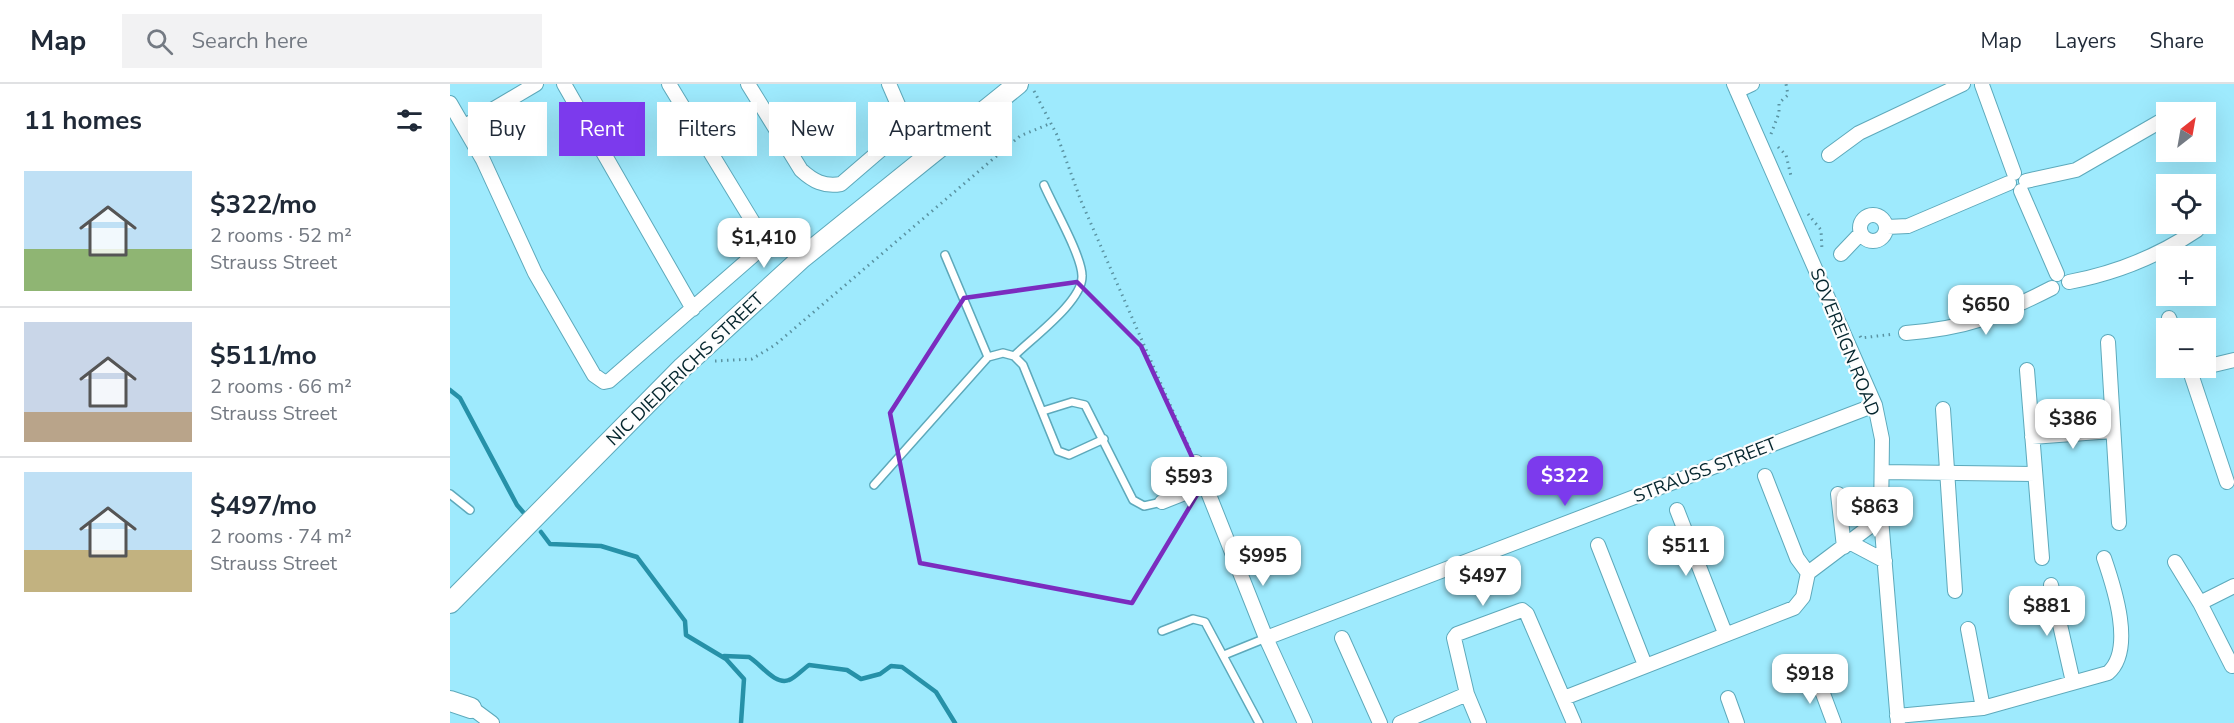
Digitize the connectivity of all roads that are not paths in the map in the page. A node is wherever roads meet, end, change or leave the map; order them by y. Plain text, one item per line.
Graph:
1 (536, 84) edge
2 (564, 84) edge
3 (669, 84) edge
4 (748, 84) edge
5 (889, 84) edge
6 (1018, 84) edge
7 (1752, 84) edge
8 (1963, 84) edge
9 (1979, 84) edge
10 (1735, 87) edge
11 (450, 103) edge
12 (2156, 124) edge
13 (465, 126) junction
14 (1829, 155) dead end
15 (2018, 182) junction
16 (1044, 185) dead end
17 (2191, 234) edge
18 (1841, 254) dead end
19 (945, 255) dead end
20 (2054, 281) junction
21 (693, 309) junction
22 (1906, 333) road end
23 (2108, 342) dead end
24 (1014, 356) junction
25 (988, 357) junction
26 (2234, 360) edge
27 (2216, 364) edge
28 (2027, 370) dead end
29 (2200, 378) edge
30 (1875, 405) junction
31 (1942, 409) dead end
32 (1043, 411) junction
33 (2112, 431) junction
34 (2032, 437) junction
35 (1104, 439) junction
36 (1196, 462) road end
37 (1882, 472) junction
38 (1948, 472) junction
39 (2035, 474) junction
40 (1765, 476) dead end
41 (2227, 482) dead end
42 (1205, 485) junction
43 (874, 486) dead end
44 (450, 494) edge
45 (1838, 494) dead end
46 (1162, 502) joint
47 (470, 510) dead end
48 (1677, 510) dead end
49 (1881, 518) junction
50 (2119, 523) dead end
51 (1598, 545) dead end
52 (1847, 545) junction
53 (2042, 558) dead end
54 (2104, 558) dead end
55 (1885, 561) junction
56 (2175, 562) dead end
57 (1808, 573) junction
58 (2051, 585) dead end
59 (2234, 586) edge
60 (1955, 591) dead end
61 (450, 603) edge
62 (2200, 603) junction
63 (1968, 629) dead end
64 (1162, 631) dead end
65 (1725, 633) junction
66 (1266, 638) junction
67 (1342, 638) dead end
68 (1224, 655) junction
69 (1645, 665) junction
70 (2232, 666) dead end
71 (1816, 675) dead end
72 (2073, 682) junction
73 (450, 692) edge
74 (1467, 694) junction
75 (1564, 698) junction
76 (1728, 698) dead end
77 (450, 701) edge
78 (471, 708) junction
79 (1973, 713) edge
80 (1898, 719) edge
81 (1257, 722) edge
82 (492, 723) edge
83 (1305, 723) edge
84 (1380, 723) edge
85 (1400, 723) edge
86 (1479, 723) edge
87 (1574, 723) edge
88 (1737, 723) edge
89 (1834, 723) edge

1 - 13 street
2 - 21 street
3 - 21 street
4 - 5 street
6 - 61 street, NIC DIEDERICHS STREET
7 - 10 street
8 - 14 street
9 - 15 street
10 - 30 street, SOVEREIGN ROAD
11 - 13 street
12 - 15 street
13 - 21 street
15 - 18 street
15 - 20 street
16 - 24 lane
17 - 20 street
19 - 25 lane
20 - 22 street
23 - 33 street
24 - 25 lane
24 - 32 lane
25 - 43 lane
26 - 27 street
28 - 34 street
29 - 41 street
30 - 37 street, SOVEREIGN ROAD
30 - 66 street, STRAUSS STREET
31 - 38 street
32 - 35 lane
32 - 35 lane
33 - 34 street
33 - 50 street
34 - 39 street
35 - 46 lane
36 - 42 street
37 - 38 street
37 - 49 street, SOVEREIGN ROAD
38 - 39 street
38 - 60 street
39 - 53 street
40 - 57 street
42 - 46 street
42 - 66 street
44 - 47 lane
45 - 52 street
48 - 65 street
49 - 52 street
49 - 55 street, SOVEREIGN ROAD
51 - 69 street
52 - 55 street
52 - 57 street
54 - 72 street
55 - 80 street, SOVEREIGN ROAD
56 - 62 street
57 - 65 street
58 - 72 street
59 - 62 street
62 - 70 street
63 - 79 street
64 - 68 lane
65 - 69 street
66 - 68 lane
66 - 83 street
67 - 84 street
68 - 81 lane
69 - 75 street
71 - 89 street
72 - 79 street
73 - 78 street
74 - 75 street
74 - 85 street
74 - 86 street
75 - 87 street
76 - 88 street
77 - 78 street
78 - 82 street
79 - 80 street

